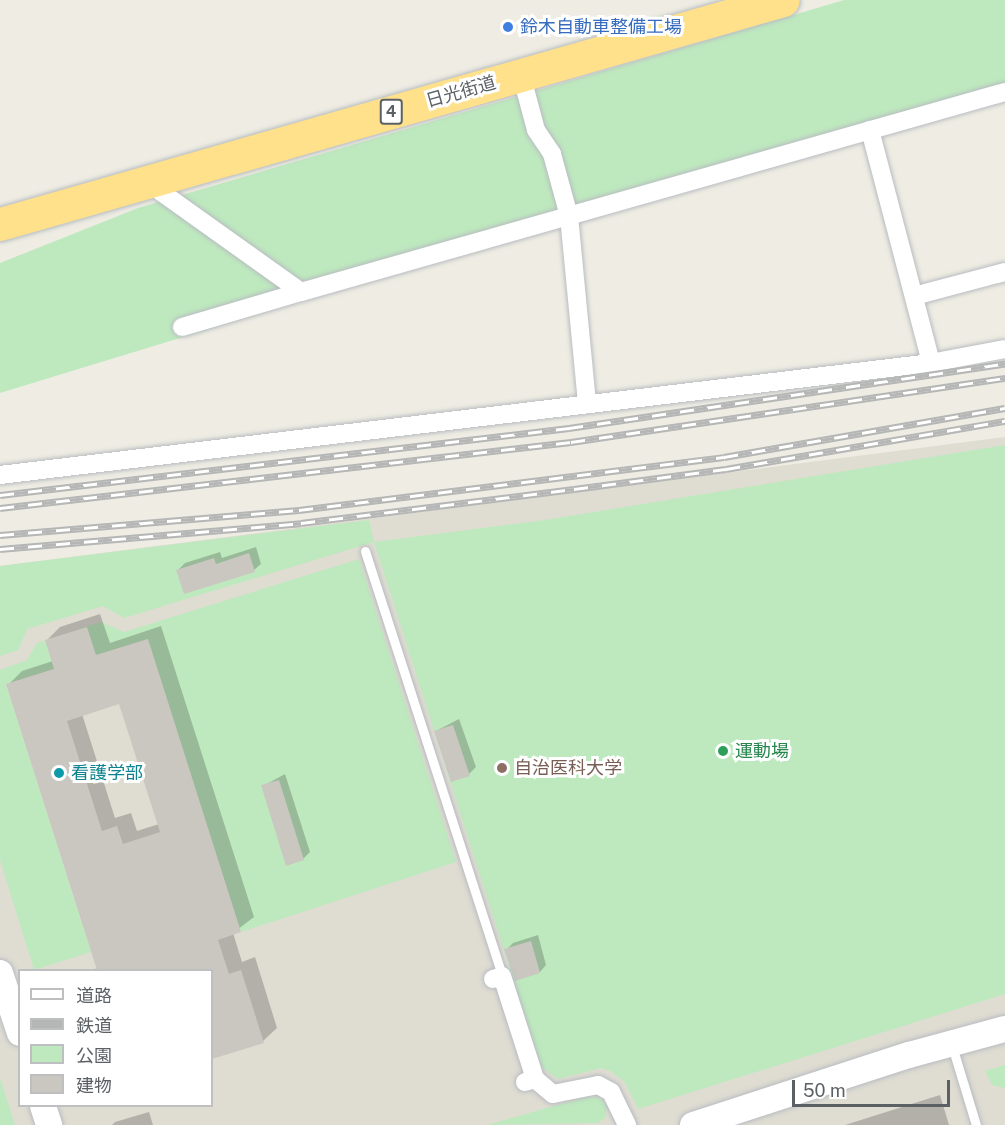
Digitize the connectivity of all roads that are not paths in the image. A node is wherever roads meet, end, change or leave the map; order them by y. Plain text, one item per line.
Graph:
1 (783, 0) edge
2 (521, 74) junction
3 (1005, 92) edge
4 (870, 130) junction
5 (147, 182) junction
6 (569, 216) junction
7 (0, 224) edge
8 (1005, 272) edge
9 (302, 292) junction
10 (914, 296) junction
11 (182, 327) dead end
12 (1005, 349) edge
13 (931, 363) junction
14 (587, 405) junction
15 (0, 475) edge
16 (365, 551) dead end
17 (0, 973) edge
18 (498, 978) joint
19 (18, 1027) edge
20 (1005, 1029) edge
21 (951, 1044) junction
22 (43, 1107) edge
23 (49, 1125) edge
24 (627, 1125) edge
25 (693, 1125) edge
26 (976, 1125) edge

1 - 2 highway, 日光街道 / 4
2 - 5 highway, 日光街道 / 4
2 - 6 street
3 - 4 street
4 - 6 street
4 - 10 street
5 - 7 highway, 日光街道 / 4
5 - 9 street
6 - 9 street
6 - 14 street
8 - 10 street
9 - 11 street
10 - 13 street
12 - 13 street
13 - 14 street
14 - 15 street
16 - 18 lane
17 - 19 street
18 - 24 street
20 - 21 street
21 - 25 street
21 - 26 lane
22 - 23 street

